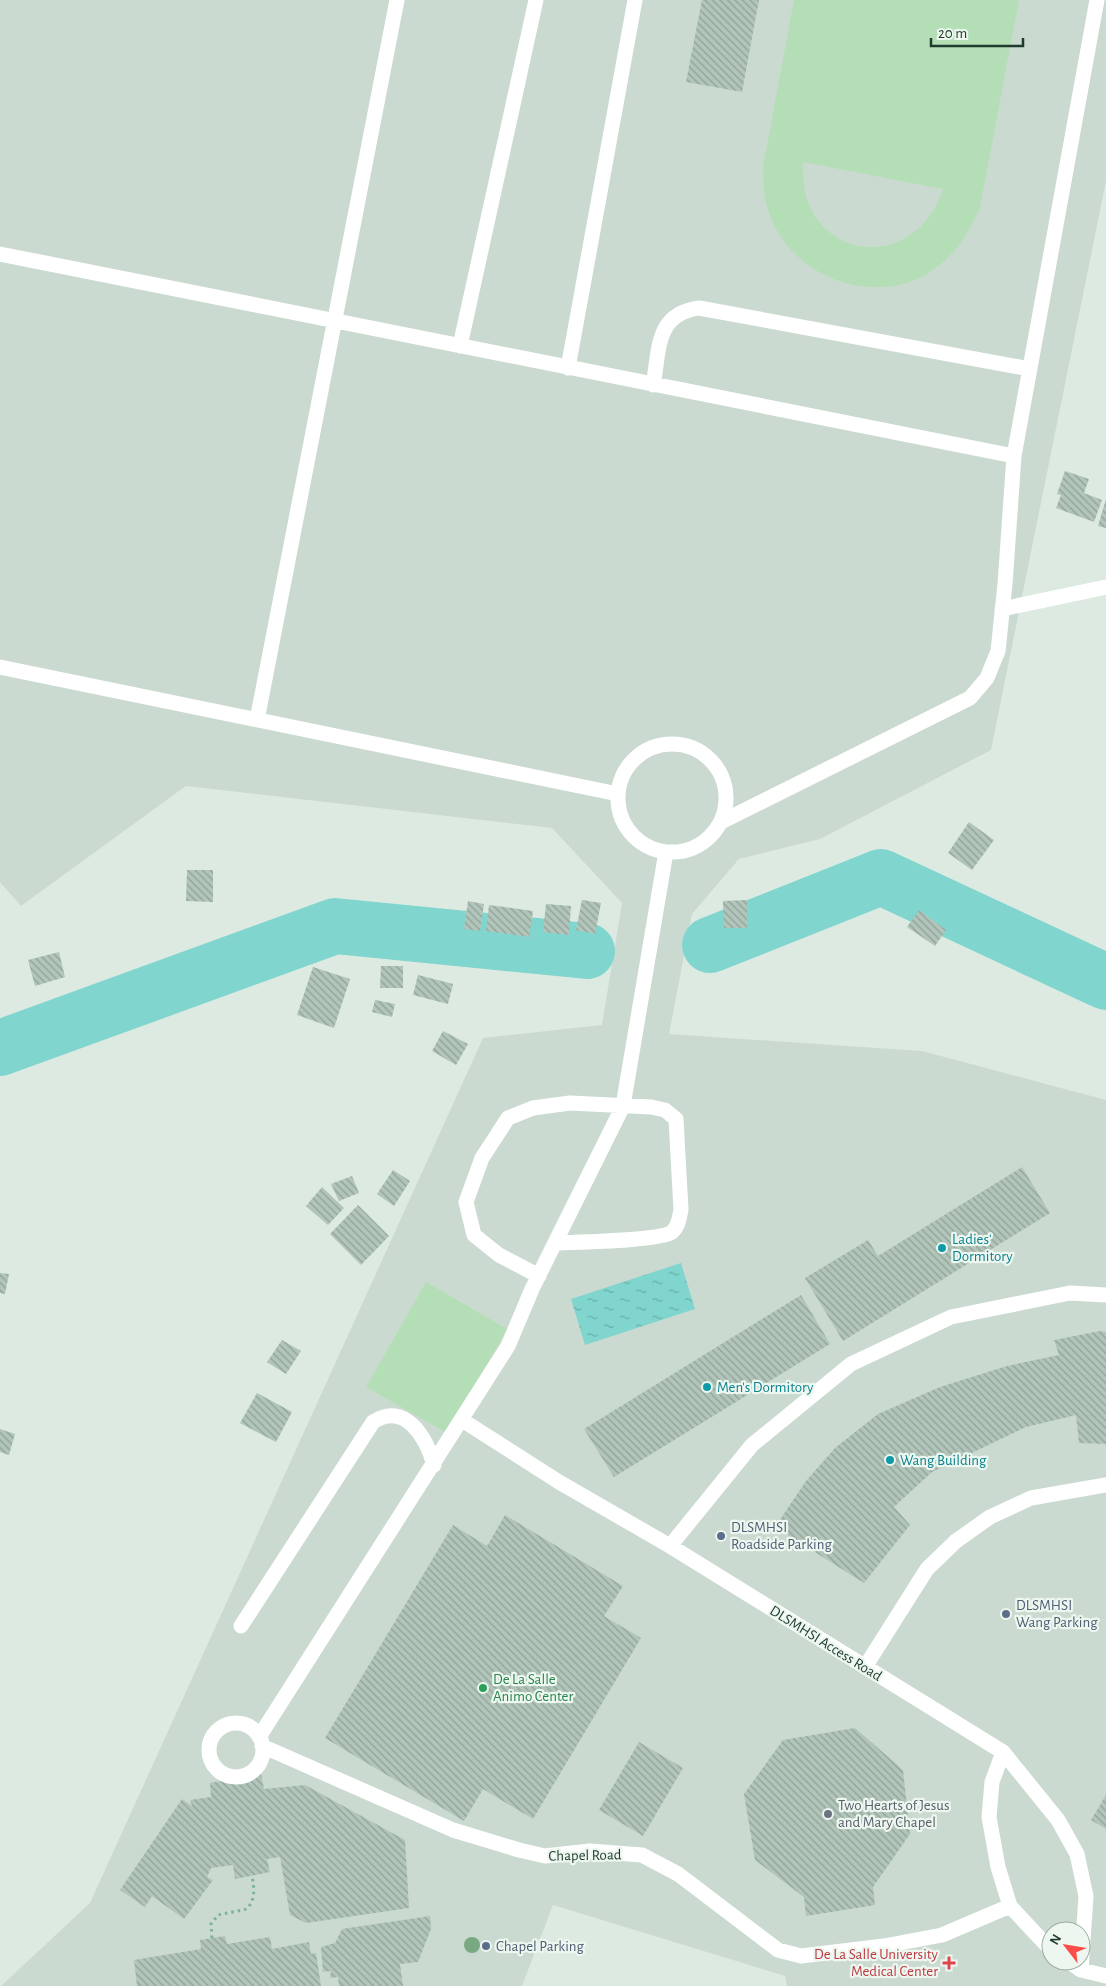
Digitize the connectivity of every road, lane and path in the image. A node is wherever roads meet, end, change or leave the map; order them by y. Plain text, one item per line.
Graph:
1 (398, 0) edge
2 (536, 0) edge
3 (635, 0) edge
4 (1097, 0) edge
5 (0, 254) edge
6 (335, 321) junction
7 (460, 346) junction
8 (568, 368) junction
9 (1030, 369) junction
10 (653, 385) junction
11 (1014, 456) junction
12 (1106, 587) edge
13 (1002, 609) junction
14 (0, 667) edge
15 (257, 720) junction
16 (618, 794) junction
17 (721, 822) junction
18 (666, 852) junction
19 (622, 1106) junction
20 (555, 1243) junction
21 (539, 1276) junction
22 (1106, 1295) edge
23 (462, 1420) junction
24 (434, 1464) junction
25 (1106, 1485) edge
26 (670, 1546) junction
27 (241, 1626) dead end
28 (865, 1667) junction
29 (1004, 1752) junction
30 (252, 1875) dead end
31 (1010, 1906) junction
32 (1084, 1921) edge
33 (212, 1938) dead end
34 (1041, 1939) edge
35 (1085, 1971) edge
36 (1106, 1976) edge

1 - 6 street
2 - 7 street
3 - 8 street
4 - 9 street
5 - 6 street
6 - 7 street
6 - 15 street
7 - 8 street
8 - 10 street
9 - 10 street
9 - 11 street
10 - 11 street
11 - 13 street
12 - 13 street
13 - 17 street
14 - 15 street
15 - 16 street
16 - 17 street
16 - 18 street
17 - 18 street
18 - 19 street
19 - 20 street
19 - 20 street
19 - 21 street
20 - 21 street
21 - 23 street
22 - 26 street
23 - 24 street
23 - 26 street, DLSMHSI Access Road
24 - 27 street
24 - 31 street, Chapel Road
25 - 28 street
26 - 28 street, DLSMHSI Access Road
28 - 29 street, DLSMHSI Access Road
29 - 31 street
29 - 32 street
30 - 33 path
31 - 34 street
35 - 36 street

